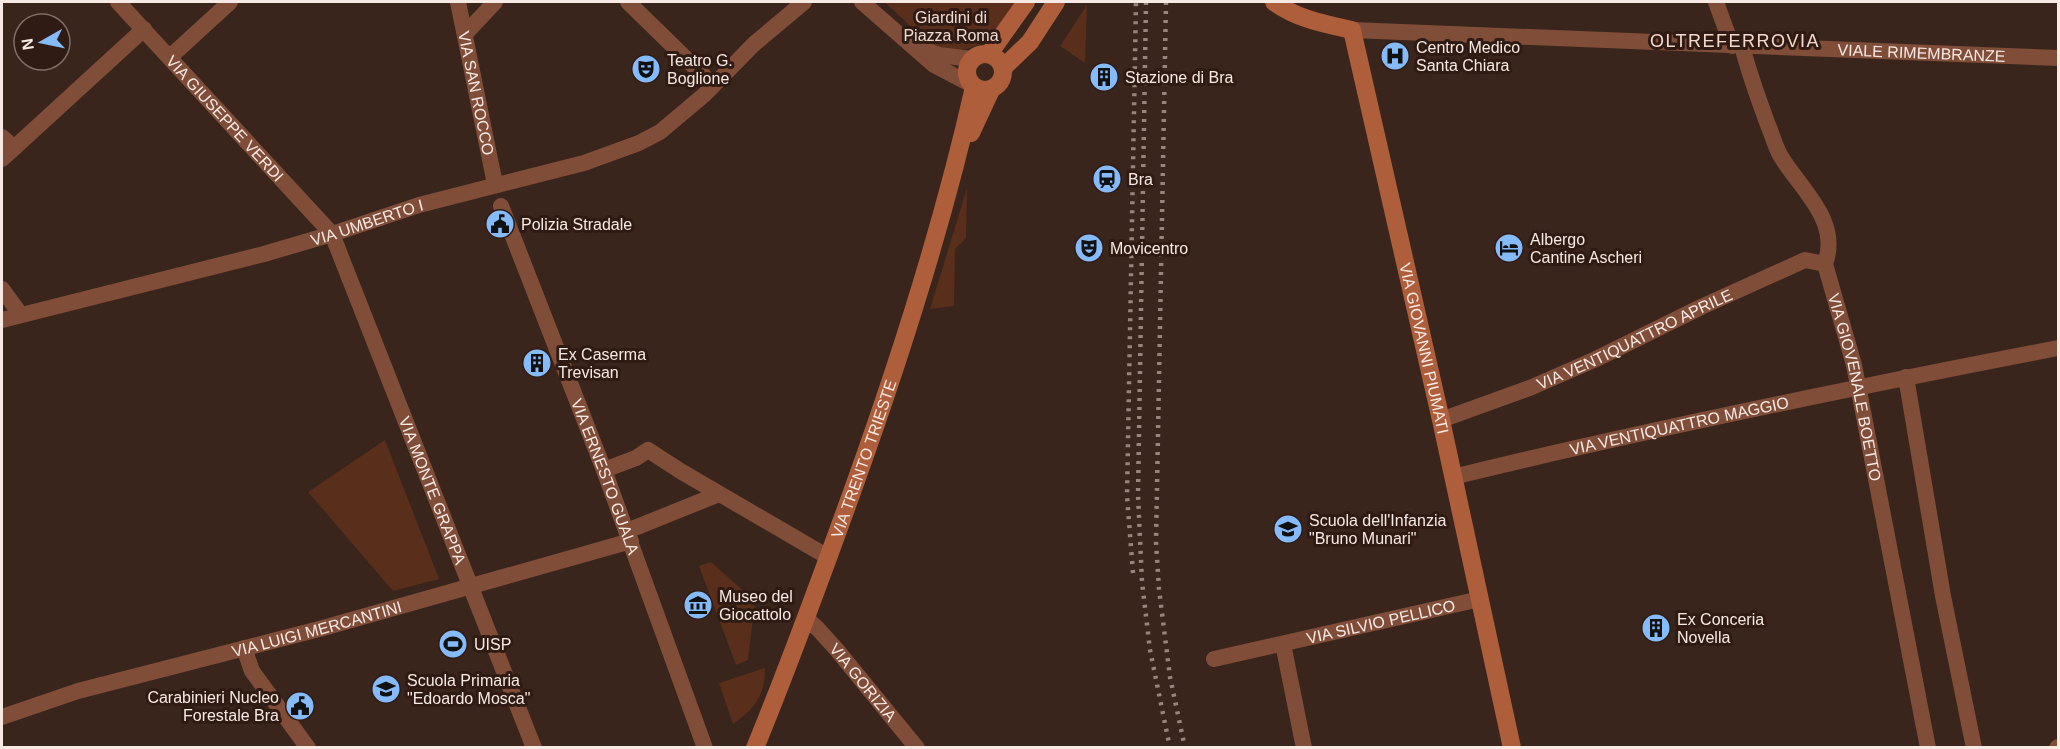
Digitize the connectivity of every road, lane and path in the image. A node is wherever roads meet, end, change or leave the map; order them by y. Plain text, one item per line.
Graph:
1 (118, 2) edge
2 (230, 2) edge
3 (458, 2) edge
4 (495, 2) edge
5 (627, 2) edge
6 (789, 2) edge
7 (804, 2) edge
8 (862, 2) edge
9 (1026, 2) edge
10 (1056, 2) edge
11 (1274, 2) edge
12 (1716, 2) edge
13 (771, 28) junction
14 (144, 29) junction
15 (1352, 30) junction
16 (465, 34) junction
17 (911, 44) junction
18 (1737, 46) junction
19 (170, 57) junction
20 (981, 57) junction
21 (2058, 58) edge
22 (1003, 68) junction
23 (713, 85) junction
24 (979, 87) junction
25 (8, 142) edge
26 (2, 159) edge
27 (495, 184) junction
28 (501, 206) dead end
29 (332, 234) junction
30 (1825, 264) junction
31 (2, 289) edge
32 (21, 315) junction
33 (2, 320) edge
34 (2058, 348) edge
35 (1906, 377) junction
36 (1858, 387) junction
37 (1441, 420) junction
38 (604, 470) junction
39 (1453, 477) junction
40 (719, 494) junction
41 (629, 536) junction
42 (828, 557) junction
43 (471, 587) junction
44 (1480, 599) junction
45 (806, 618) junction
46 (1283, 644) junction
47 (244, 648) junction
48 (1214, 660) dead end
49 (2, 717) edge
50 (308, 747) edge
51 (534, 747) edge
52 (705, 747) edge
53 (755, 747) edge
54 (917, 747) edge
55 (1304, 747) edge
56 (1512, 747) edge
57 (1928, 747) edge
58 (1974, 747) edge

1 - 14 street, VIA GIUSEPPE VERDI
2 - 19 street
3 - 16 street, VIA SAN ROCCO
4 - 16 street
5 - 23 street
6 - 13 street
7 - 13 street
8 - 17 street
9 - 20 main road
10 - 22 main road
11 - 15 main road
12 - 18 street, VIA GIOVENALE BOETTO
13 - 23 street, VIA UMBERTO I
14 - 19 street, VIA GIUSEPPE VERDI
14 - 25 street
15 - 18 street, VIALE RIMEMBRANZE
15 - 37 main road, VIA GIOVANNI PIUMATI
16 - 27 street, VIA SAN ROCCO
17 - 20 street
17 - 24 street
18 - 21 street, VIALE RIMEMBRANZE
18 - 30 street, VIA GIOVENALE BOETTO
19 - 29 street, VIA GIUSEPPE VERDI
20 - 22 main road
20 - 24 main road
22 - 24 main road
23 - 27 street, VIA UMBERTO I
24 - 42 main road, VIA TRENTO TRIESTE
25 - 26 street
27 - 29 street, VIA UMBERTO I
28 - 38 street, VIA ERNESTO GUALA
29 - 32 street, VIA UMBERTO I
29 - 43 street, VIA MONTE GRAPPA
30 - 36 street, VIA GIOVENALE BOETTO
30 - 37 street, VIA VENTIQUATTRO APRILE
31 - 32 street
32 - 33 street, VIA UMBERTO I
34 - 35 street, VIA VENTIQUATTRO MAGGIO
35 - 36 street, VIA VENTIQUATTRO MAGGIO
35 - 58 street
36 - 39 street, VIA VENTIQUATTRO MAGGIO
36 - 57 street, VIA GIOVENALE BOETTO
37 - 39 main road, VIA GIOVANNI PIUMATI
38 - 40 street
38 - 41 street, VIA ERNESTO GUALA
39 - 44 main road, VIA GIOVANNI PIUMATI
40 - 41 street, VIA LUIGI MERCANTINI
40 - 42 street
41 - 43 street, VIA LUIGI MERCANTINI
41 - 52 street, VIA ERNESTO GUALA
42 - 45 main road, VIA TRENTO TRIESTE
43 - 47 street, VIA LUIGI MERCANTINI
43 - 51 street, VIA MONTE GRAPPA
44 - 46 street, VIA SILVIO PELLICO
44 - 56 main road, VIA GIOVANNI PIUMATI
45 - 53 main road, VIA TRENTO TRIESTE
45 - 54 street, VIA GORIZIA
46 - 48 street, VIA SILVIO PELLICO
46 - 55 street, VIA SILVIO PELLICO
47 - 49 street, VIA LUIGI MERCANTINI
47 - 50 street

